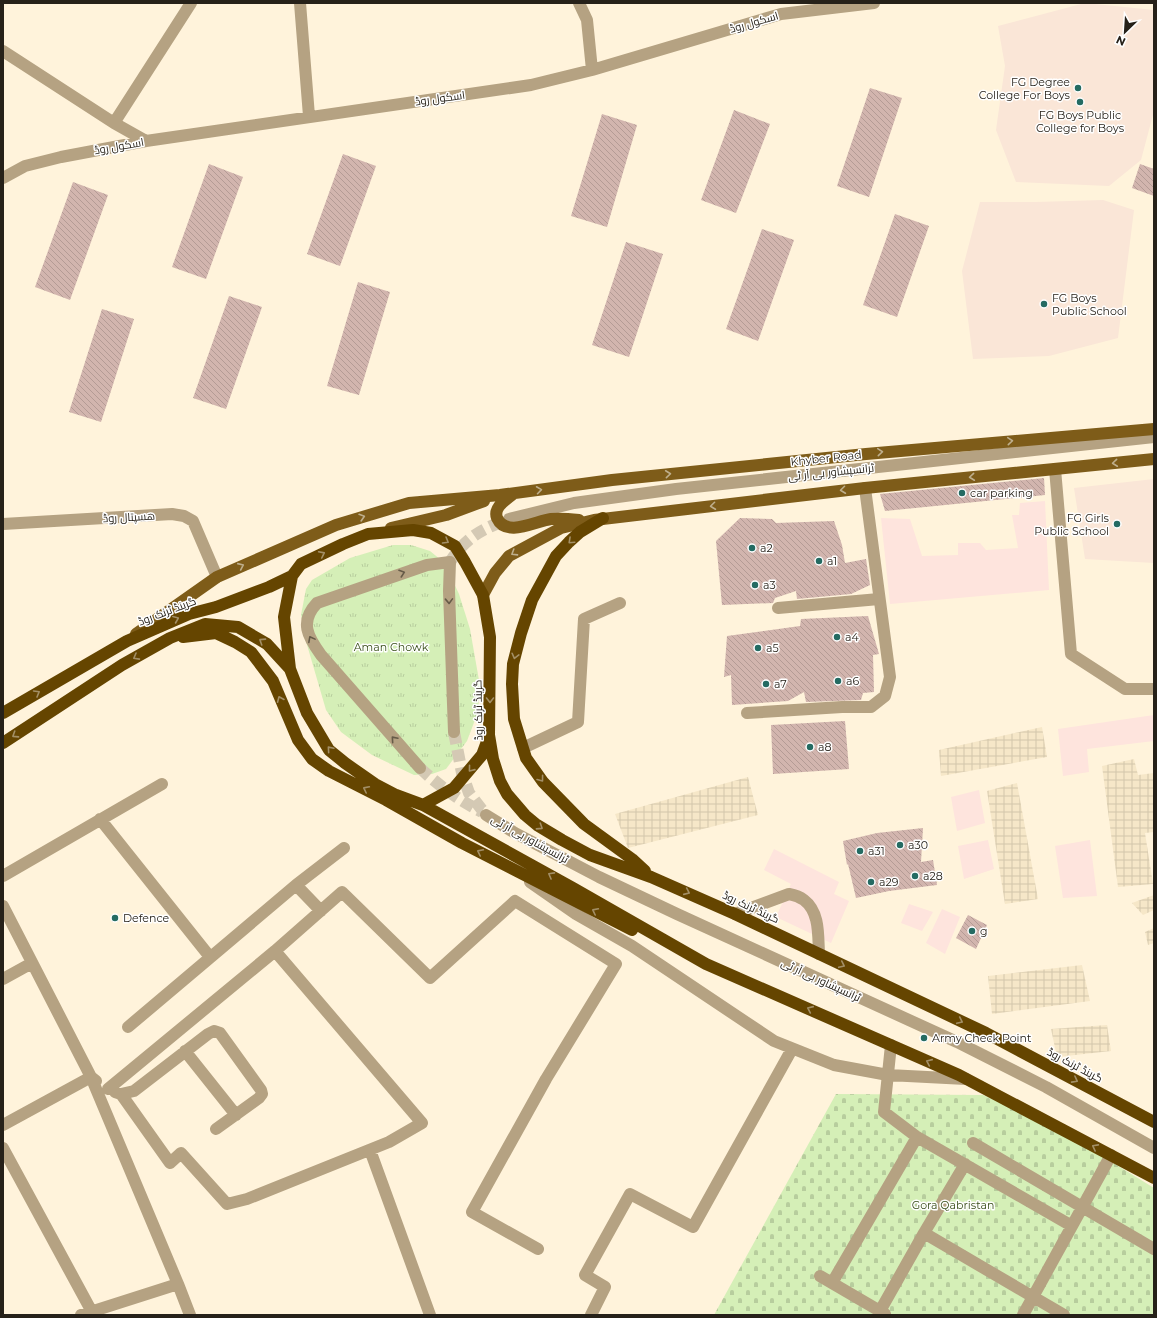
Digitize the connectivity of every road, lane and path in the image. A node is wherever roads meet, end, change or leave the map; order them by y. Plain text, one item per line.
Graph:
1 (191, 3) edge
2 (300, 3) edge
3 (579, 3) edge
4 (869, 3) edge
5 (3, 51) edge
6 (592, 70) junction
7 (309, 116) junction
8 (114, 123) junction
9 (146, 141) junction
10 (3, 178) edge
11 (1154, 429) edge
12 (1154, 437) edge
13 (1154, 459) edge
14 (1055, 469) junction
15 (864, 488) junction
16 (514, 493) junction
17 (500, 495) junction
18 (509, 519) tunnel mouth
19 (598, 519) junction
20 (3, 524) edge
21 (368, 534) junction
22 (292, 576) junction
23 (217, 577) junction
24 (483, 596) junction
25 (879, 599) junction
26 (620, 603) dead end
27 (778, 608) dead end
28 (170, 638) junction
29 (127, 641) junction
30 (290, 669) junction
31 (1154, 689) edge
32 (3, 713) edge
33 (747, 713) dead end
34 (454, 732) tunnel mouth
35 (489, 735) junction
36 (3, 743) edge
37 (523, 748) junction
38 (420, 768) tunnel mouth
39 (162, 784) dead end
40 (422, 805) junction
41 (486, 815) tunnel mouth
42 (100, 820) junction
43 (344, 848) dead end
44 (503, 864) junction
45 (3, 876) edge
46 (651, 877) junction
47 (296, 885) junction
48 (3, 906) edge
49 (321, 912) junction
50 (735, 914) junction
51 (275, 950) junction
52 (820, 954) junction
53 (210, 957) junction
54 (32, 963) junction
55 (706, 964) junction
56 (3, 979) edge
57 (128, 1028) dead end
58 (891, 1045) junction
59 (792, 1048) junction
60 (186, 1051) junction
61 (888, 1075) junction
62 (91, 1077) junction
63 (966, 1079) junction
64 (108, 1089) junction
65 (121, 1094) junction
66 (236, 1115) junction
67 (1154, 1122) edge
68 (3, 1125) edge
69 (216, 1129) dead end
70 (917, 1136) junction
71 (973, 1143) dead end
72 (3, 1148) edge
73 (1154, 1148) edge
74 (370, 1150) junction
75 (1111, 1155) junction
76 (965, 1164) junction
77 (1154, 1178) edge
78 (1083, 1207) junction
79 (1072, 1226) junction
80 (924, 1233) junction
81 (538, 1249) dead end
82 (1154, 1249) edge
83 (820, 1276) dead end
84 (832, 1283) junction
85 (178, 1284) junction
86 (1033, 1297) junction
87 (87, 1313) edge
88 (883, 1313) edge
89 (190, 1315) edge
90 (430, 1315) edge
91 (591, 1315) edge
92 (1023, 1315) edge
93 (1064, 1315) edge

1 - 8 street
2 - 7 street
3 - 6 street
4 - 6 street, اسکول روڈ
5 - 8 street
6 - 7 street, اسکول روڈ
7 - 9 street, اسکول روڈ
8 - 9 street
9 - 10 street, اسکول روڈ
16 -> 11 main road, Khyber Road
12 - 18 street, ٹرانسپشاور بی آر ٹی
13 -> 14 main road
14 -> 15 main road
14 - 31 street
15 -> 19 main road
15 - 25 street
16 - 17 main road, Khyber Road
16 - 19 main road
17 - 21 main road
23 -> 17 main road
19 -> 24 main road
19 -> 37 highway
20 - 23 street, ھسپتال روڈ
22 -> 21 highway, گرینڈ ٹرنک روڈ
21 -> 24 highway, گرینڈ ٹرنک روڈ
29 -> 22 highway, گرینڈ ٹرنک روڈ
22 - 30 highway
23 - 29 main road
24 -> 35 highway, گرینڈ ٹرنک روڈ
25 - 27 street
25 - 33 street
26 - 37 street
30 -> 28 highway
28 -> 36 highway
44 -> 28 highway
32 -> 29 highway, گرینڈ ٹرنک روڈ
40 -> 30 highway
38 -> 34 street
35 -> 40 highway
35 -> 46 highway, گرینڈ ٹرنک روڈ
37 -> 46 highway
39 - 42 street
55 -> 40 highway
41 - 73 street, ٹرانسپشاور بی آر ٹی
42 - 45 street
42 - 53 street
43 - 47 street
55 -> 44 highway
44 - 59 street
46 -> 50 highway, گرینڈ ٹرنک روڈ
47 - 49 street
47 - 53 street
48 - 54 street
49 - 51 street
49 - 81 street
50 - 52 highway, گرینڈ ٹرنک روڈ
50 - 52 street
51 - 64 street
51 - 74 street
52 -> 67 highway, گرینڈ ٹرنک روڈ
53 - 57 street
54 - 56 street
54 - 62 street
58 -> 55 highway
58 - 61 street
63 -> 58 highway
59 - 61 street
59 - 91 street
60 - 65 street
60 - 66 street
60 - 66 street
61 - 63 street
61 - 70 street
62 - 64 street
62 - 68 street
62 - 85 street
75 -> 63 highway
64 - 65 street
65 - 74 street
66 - 69 street
70 - 76 street
70 - 84 street
71 - 78 street
72 - 87 street
74 - 90 street
75 - 77 highway
75 - 78 street
76 - 79 street
76 - 80 street
78 - 79 street
78 - 82 street
79 - 86 street
80 - 86 street
80 - 88 street
83 - 84 street
84 - 88 street
85 - 87 street
85 - 89 street
86 - 92 street
86 - 93 street

